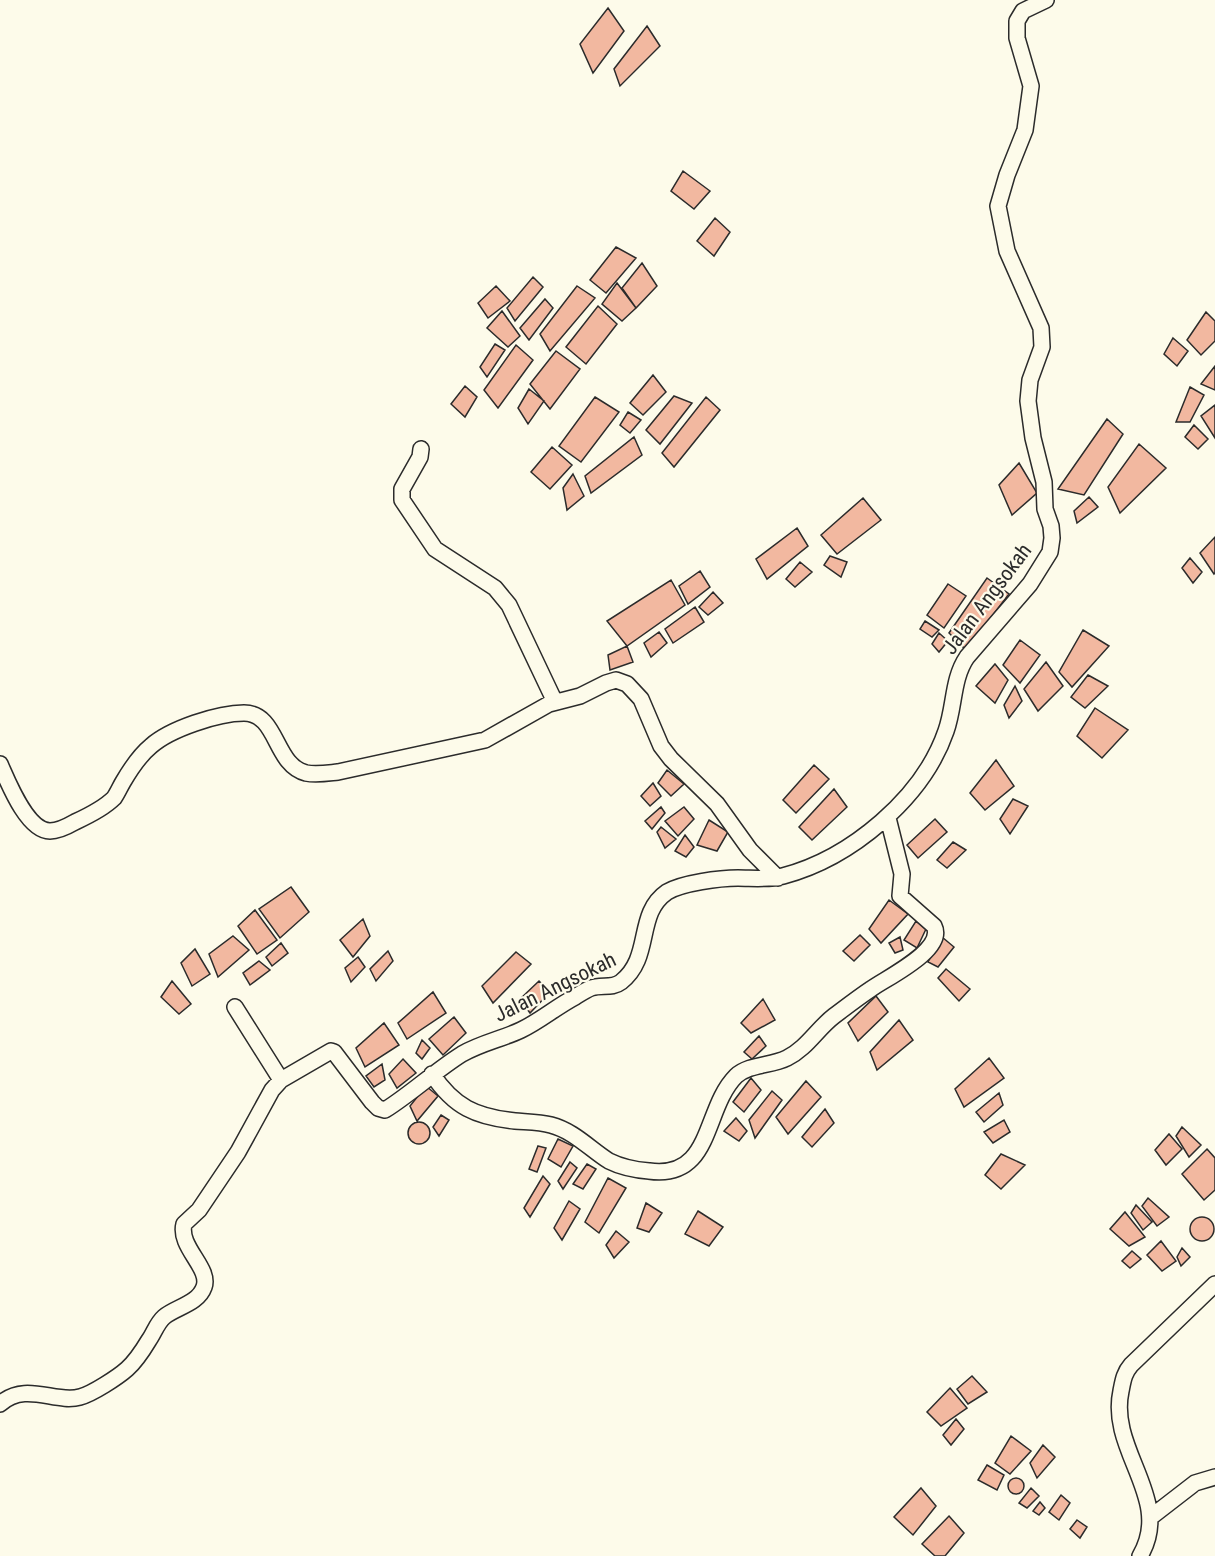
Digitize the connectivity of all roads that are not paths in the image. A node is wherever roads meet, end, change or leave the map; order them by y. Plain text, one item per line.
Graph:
1 (1046, 0) edge
2 (421, 449) dead end
3 (555, 702) junction
4 (0, 764) edge
5 (888, 818) junction
6 (778, 878) junction
7 (235, 1007) dead end
8 (432, 1074) junction
9 (281, 1080) junction
10 (1215, 1284) edge
11 (0, 1404) edge
12 (1215, 1477) edge
13 (1151, 1517) junction
14 (1140, 1556) edge

1 - 5 street, Jalan Angsokah
2 - 3 street
3 - 4 street
3 - 6 street
5 - 6 street, Jalan Angsokah
5 - 8 street
6 - 8 street, Jalan Angsokah
7 - 9 street
8 - 9 street, Jalan Angsokah
9 - 11 street, Jalan Angsokah
10 - 13 street
12 - 13 street
13 - 14 street

